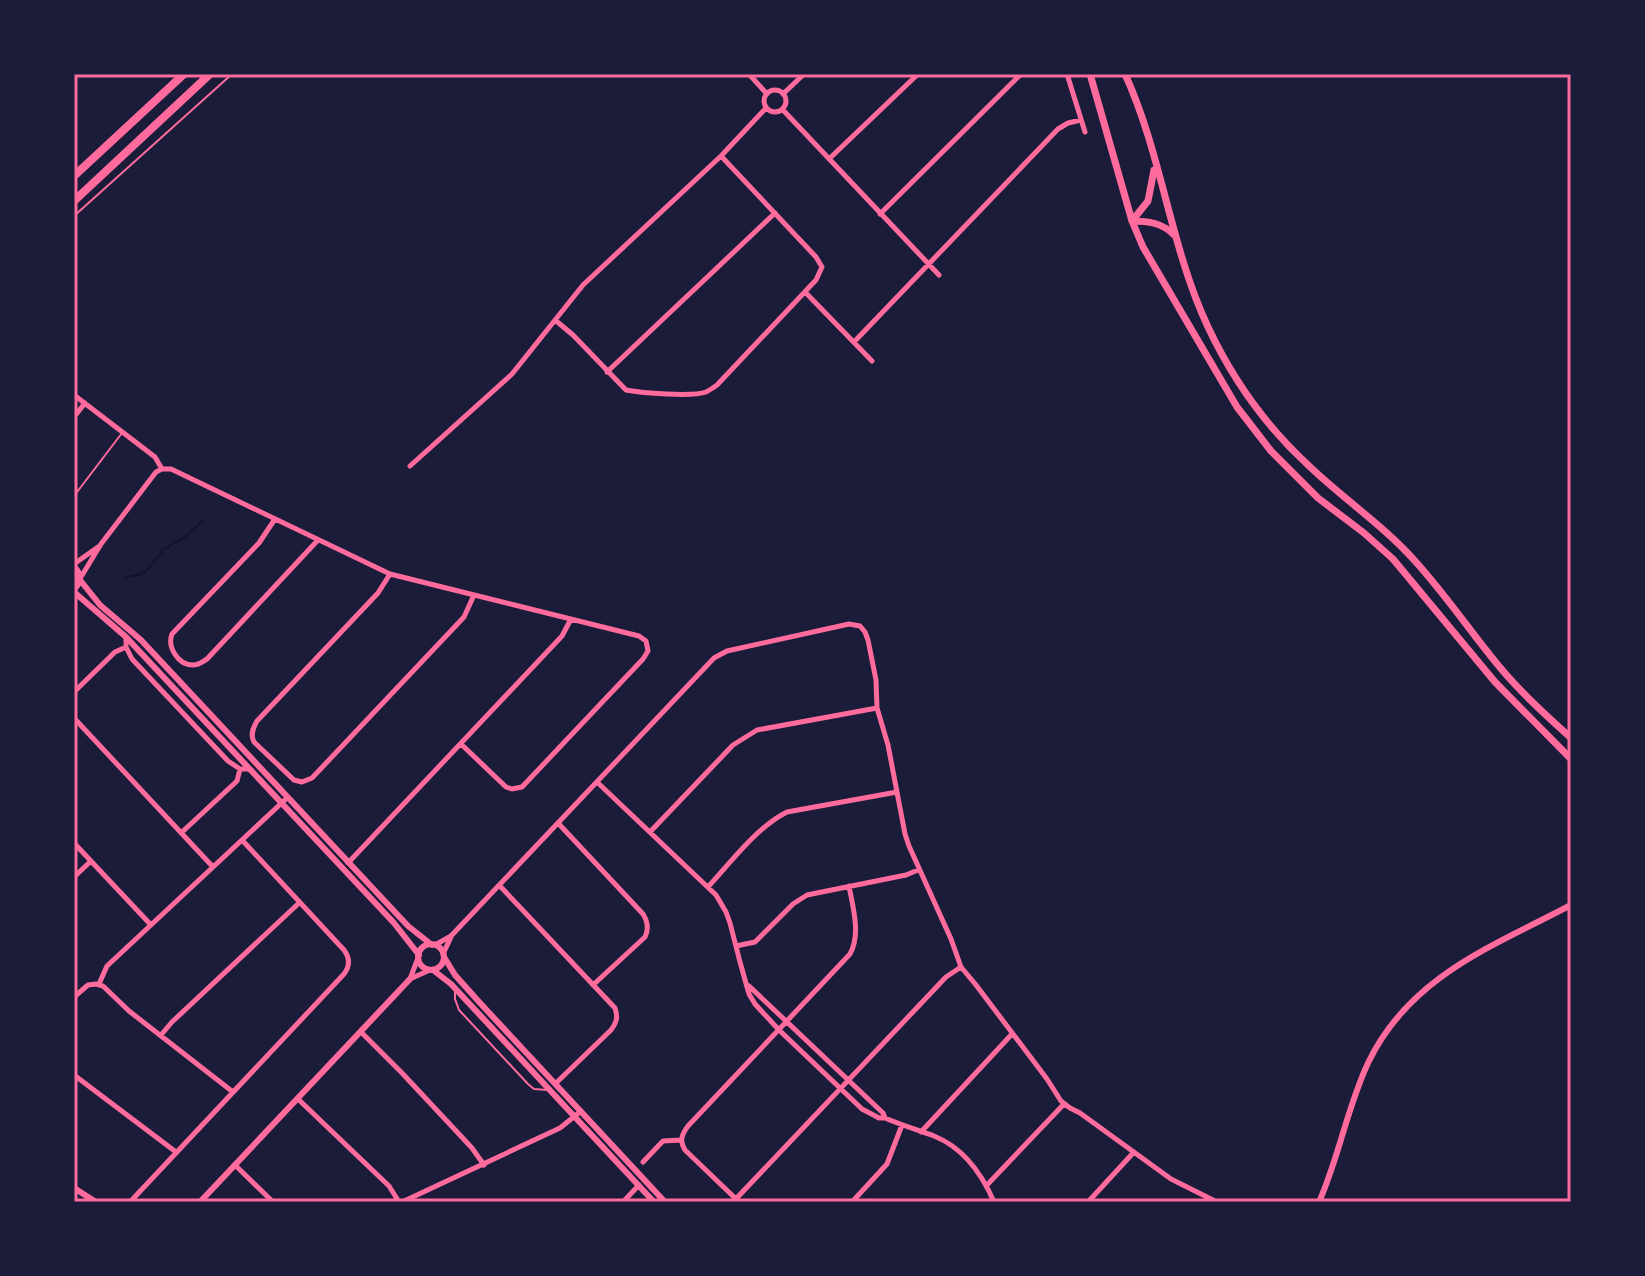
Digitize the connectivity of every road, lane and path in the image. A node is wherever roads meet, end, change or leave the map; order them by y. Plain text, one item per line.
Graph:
1 (184, 74) edge
2 (210, 74) edge
3 (232, 74) edge
4 (749, 74) edge
5 (804, 74) edge
6 (918, 74) edge
7 (1021, 74) edge
8 (1067, 74) edge
9 (1090, 74) edge
10 (1125, 74) edge
11 (767, 94) junction
12 (783, 94) junction
13 (766, 108) junction
14 (782, 109) junction
15 (1081, 120) junction
16 (1085, 132) dead end
17 (721, 156) junction
18 (829, 159) junction
19 (1155, 163) junction
20 (74, 176) edge
21 (74, 201) edge
22 (775, 213) junction
23 (880, 214) junction
24 (74, 216) edge
25 (1132, 221) junction
26 (1176, 238) junction
27 (928, 264) junction
28 (939, 275) dead end
29 (805, 292) junction
30 (555, 320) junction
31 (854, 342) junction
32 (872, 361) dead end
33 (607, 372) junction
34 (74, 395) edge
35 (85, 403) junction
36 (74, 417) edge
37 (122, 432) junction
38 (410, 466) dead end
39 (162, 469) junction
40 (74, 496) edge
41 (275, 519) junction
42 (318, 540) junction
43 (101, 544) junction
44 (74, 566) edge
45 (390, 574) junction
46 (80, 579) junction
47 (74, 591) edge
48 (1440, 591) junction
49 (474, 595) junction
50 (1428, 600) junction
51 (571, 619) junction
52 (126, 637) junction
53 (126, 647) junction
54 (74, 692) edge
55 (877, 708) junction
56 (74, 718) edge
57 (1571, 738) edge
58 (461, 744) junction
59 (1571, 759) edge
60 (240, 769) junction
61 (250, 769) junction
62 (597, 782) junction
63 (897, 792) junction
64 (285, 800) junction
65 (558, 823) junction
66 (650, 832) junction
67 (181, 833) junction
68 (242, 840) junction
69 (74, 843) edge
70 (91, 861) junction
71 (348, 863) junction
72 (213, 867) junction
73 (918, 870) junction
74 (74, 877) edge
75 (499, 885) junction
76 (849, 886) junction
77 (708, 887) junction
78 (300, 903) junction
79 (1571, 905) edge
80 (151, 925) junction
81 (451, 936) junction
82 (433, 945) junction
83 (736, 946) junction
84 (418, 956) junction
85 (444, 956) junction
86 (961, 967) junction
87 (431, 970) junction
88 (410, 979) junction
89 (746, 983) junction
90 (99, 984) junction
91 (593, 985) junction
92 (455, 989) junction
93 (74, 997) edge
94 (786, 1023) junction
95 (779, 1030) junction
96 (361, 1032) junction
97 (1012, 1034) junction
98 (161, 1035) junction
99 (74, 1075) edge
100 (847, 1081) junction
101 (552, 1087) junction
102 (840, 1088) junction
103 (233, 1092) junction
104 (298, 1099) junction
105 (1064, 1104) junction
106 (581, 1111) junction
107 (575, 1117) junction
108 (885, 1118) junction
109 (902, 1125) junction
110 (921, 1132) junction
111 (681, 1140) junction
112 (176, 1152) junction
113 (1134, 1152) junction
114 (643, 1162) dead end
115 (235, 1165) junction
116 (484, 1165) junction
117 (642, 1182) junction
118 (987, 1185) junction
119 (74, 1188) edge
120 (734, 1200) edge
121 (96, 1202) edge
122 (130, 1202) edge
123 (200, 1202) edge
124 (273, 1202) edge
125 (400, 1202) edge
126 (623, 1202) edge
127 (654, 1202) edge
128 (665, 1202) edge
129 (852, 1202) edge
130 (994, 1202) edge
131 (1088, 1202) edge
132 (1217, 1202) edge
133 (1321, 1202) edge

1 - 20 highway
2 - 21 highway
3 - 24 path
4 - 11 street
5 - 12 street
6 - 18 street
7 - 23 street
8 - 15 street
9 - 25 main road
10 - 19 main road
11 - 12 street
11 - 13 street
12 - 14 street
13 - 14 street
13 - 17 street
14 - 18 street
15 - 16 street
15 - 27 street
17 - 22 street
17 - 30 street
18 - 23 street
19 - 25 main road
19 - 26 main road
22 - 29 street
22 - 33 street
23 - 27 street
25 - 26 main road
25 - 50 main road
26 - 48 main road
27 - 28 street
27 - 31 street
29 - 31 street
29 - 33 street
30 - 33 street
30 - 38 street
31 - 32 street
34 - 35 street
35 - 36 street
35 - 37 street
37 - 39 street
37 - 40 lane
39 - 41 street
39 - 43 street
41 - 42 street
41 - 42 street
42 - 45 street
43 - 44 street
43 - 46 street
44 - 46 main road
45 - 49 street
45 - 49 street
46 - 47 main road
46 - 64 main road
47 - 52 main road
48 - 50 main road
48 - 57 main road
49 - 51 street
50 - 59 main road
51 - 58 street
51 - 58 street
52 - 53 street
52 - 61 main road
53 - 54 street
53 - 60 street
55 - 62 street
55 - 63 street
55 - 66 street
56 - 67 street
58 - 71 street
60 - 61 street
60 - 67 street
61 - 64 main road
62 - 65 street
62 - 66 street
63 - 73 street
63 - 77 street
64 - 68 street
64 - 71 main road
64 - 84 main road
65 - 75 street
65 - 91 street
66 - 77 street
67 - 72 street
68 - 72 street
68 - 78 street
69 - 70 street
70 - 74 street
70 - 80 street
71 - 82 main road
72 - 80 street
73 - 76 street
73 - 86 street
75 - 81 street
75 - 91 street
76 - 83 street
76 - 94 street
77 - 83 street
78 - 98 street
78 - 103 street
79 - 133 main road
80 - 90 street
81 - 82 street
81 - 85 street
82 - 84 main road
82 - 85 main road
83 - 89 street
84 - 87 main road
84 - 88 street
85 - 87 main road
85 - 101 main road
86 - 97 street
86 - 100 street
87 - 88 street
87 - 92 main road
88 - 96 main road
89 - 94 street
89 - 95 street
90 - 93 street
90 - 98 street
91 - 101 street
92 - 101 main road
92 - 101 lane
94 - 95 street
94 - 100 street
95 - 102 street
95 - 111 street
96 - 104 main road
96 - 116 street
97 - 105 street
97 - 110 street
98 - 103 street
99 - 112 street
100 - 102 street
100 - 108 street
101 - 106 main road
101 - 107 main road
102 - 108 street
102 - 120 street
103 - 112 street
104 - 115 main road
104 - 125 street
105 - 113 street
105 - 118 street
106 - 107 street
106 - 117 main road
107 - 116 street
107 - 117 main road
108 - 109 street
109 - 110 street
109 - 129 street
110 - 118 street
111 - 114 street
111 - 120 street
112 - 122 street
113 - 131 street
113 - 132 street
115 - 123 main road
115 - 124 street
116 - 125 street
117 - 126 street
117 - 127 main road
117 - 128 main road
118 - 130 street
119 - 121 main road

